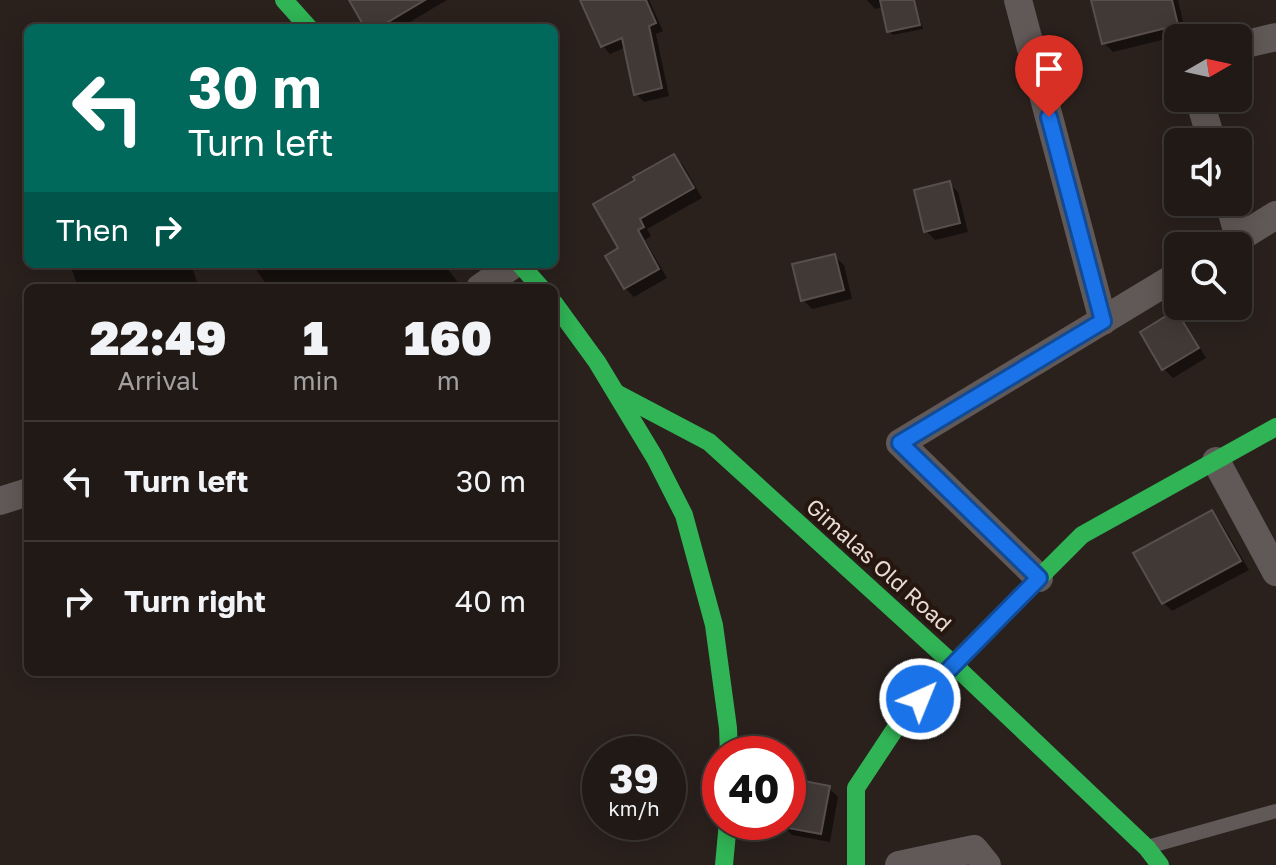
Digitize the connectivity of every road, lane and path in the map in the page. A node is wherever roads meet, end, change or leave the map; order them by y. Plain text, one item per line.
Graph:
1 (284, 0) edge
2 (1018, 0) edge
3 (305, 24) edge
4 (1276, 37) edge
5 (1252, 43) edge
6 (1276, 215) edge
7 (1248, 232) edge
8 (508, 268) edge
9 (524, 268) edge
10 (486, 284) edge
11 (538, 284) edge
12 (1164, 284) edge
13 (558, 308) edge
14 (1103, 321) junction
15 (616, 393) junction
16 (1276, 427) edge
17 (1216, 461) junction
18 (24, 493) edge
19 (0, 501) edge
20 (1276, 572) edge
21 (1039, 578) junction
22 (953, 664) junction
23 (728, 736) edge
24 (1276, 811) edge
25 (726, 840) edge
26 (1147, 848) junction
27 (724, 865) edge
28 (856, 865) edge
29 (899, 865) edge
30 (987, 865) edge
31 (1160, 865) edge

1 - 3 street
2 - 14 street
4 - 5 street
6 - 7 street
8 - 10 street
9 - 11 street
12 - 14 street
13 - 15 street
14 - 21 street
15 - 22 street, Gimalas Old Road
15 - 23 street
16 - 17 street
17 - 20 street
17 - 21 street
18 - 19 street
21 - 22 street
22 - 26 street, Gimalas Old Road
22 - 28 street
24 - 26 lane
25 - 27 street
26 - 31 street, Gimalas Old Road
29 - 30 street

